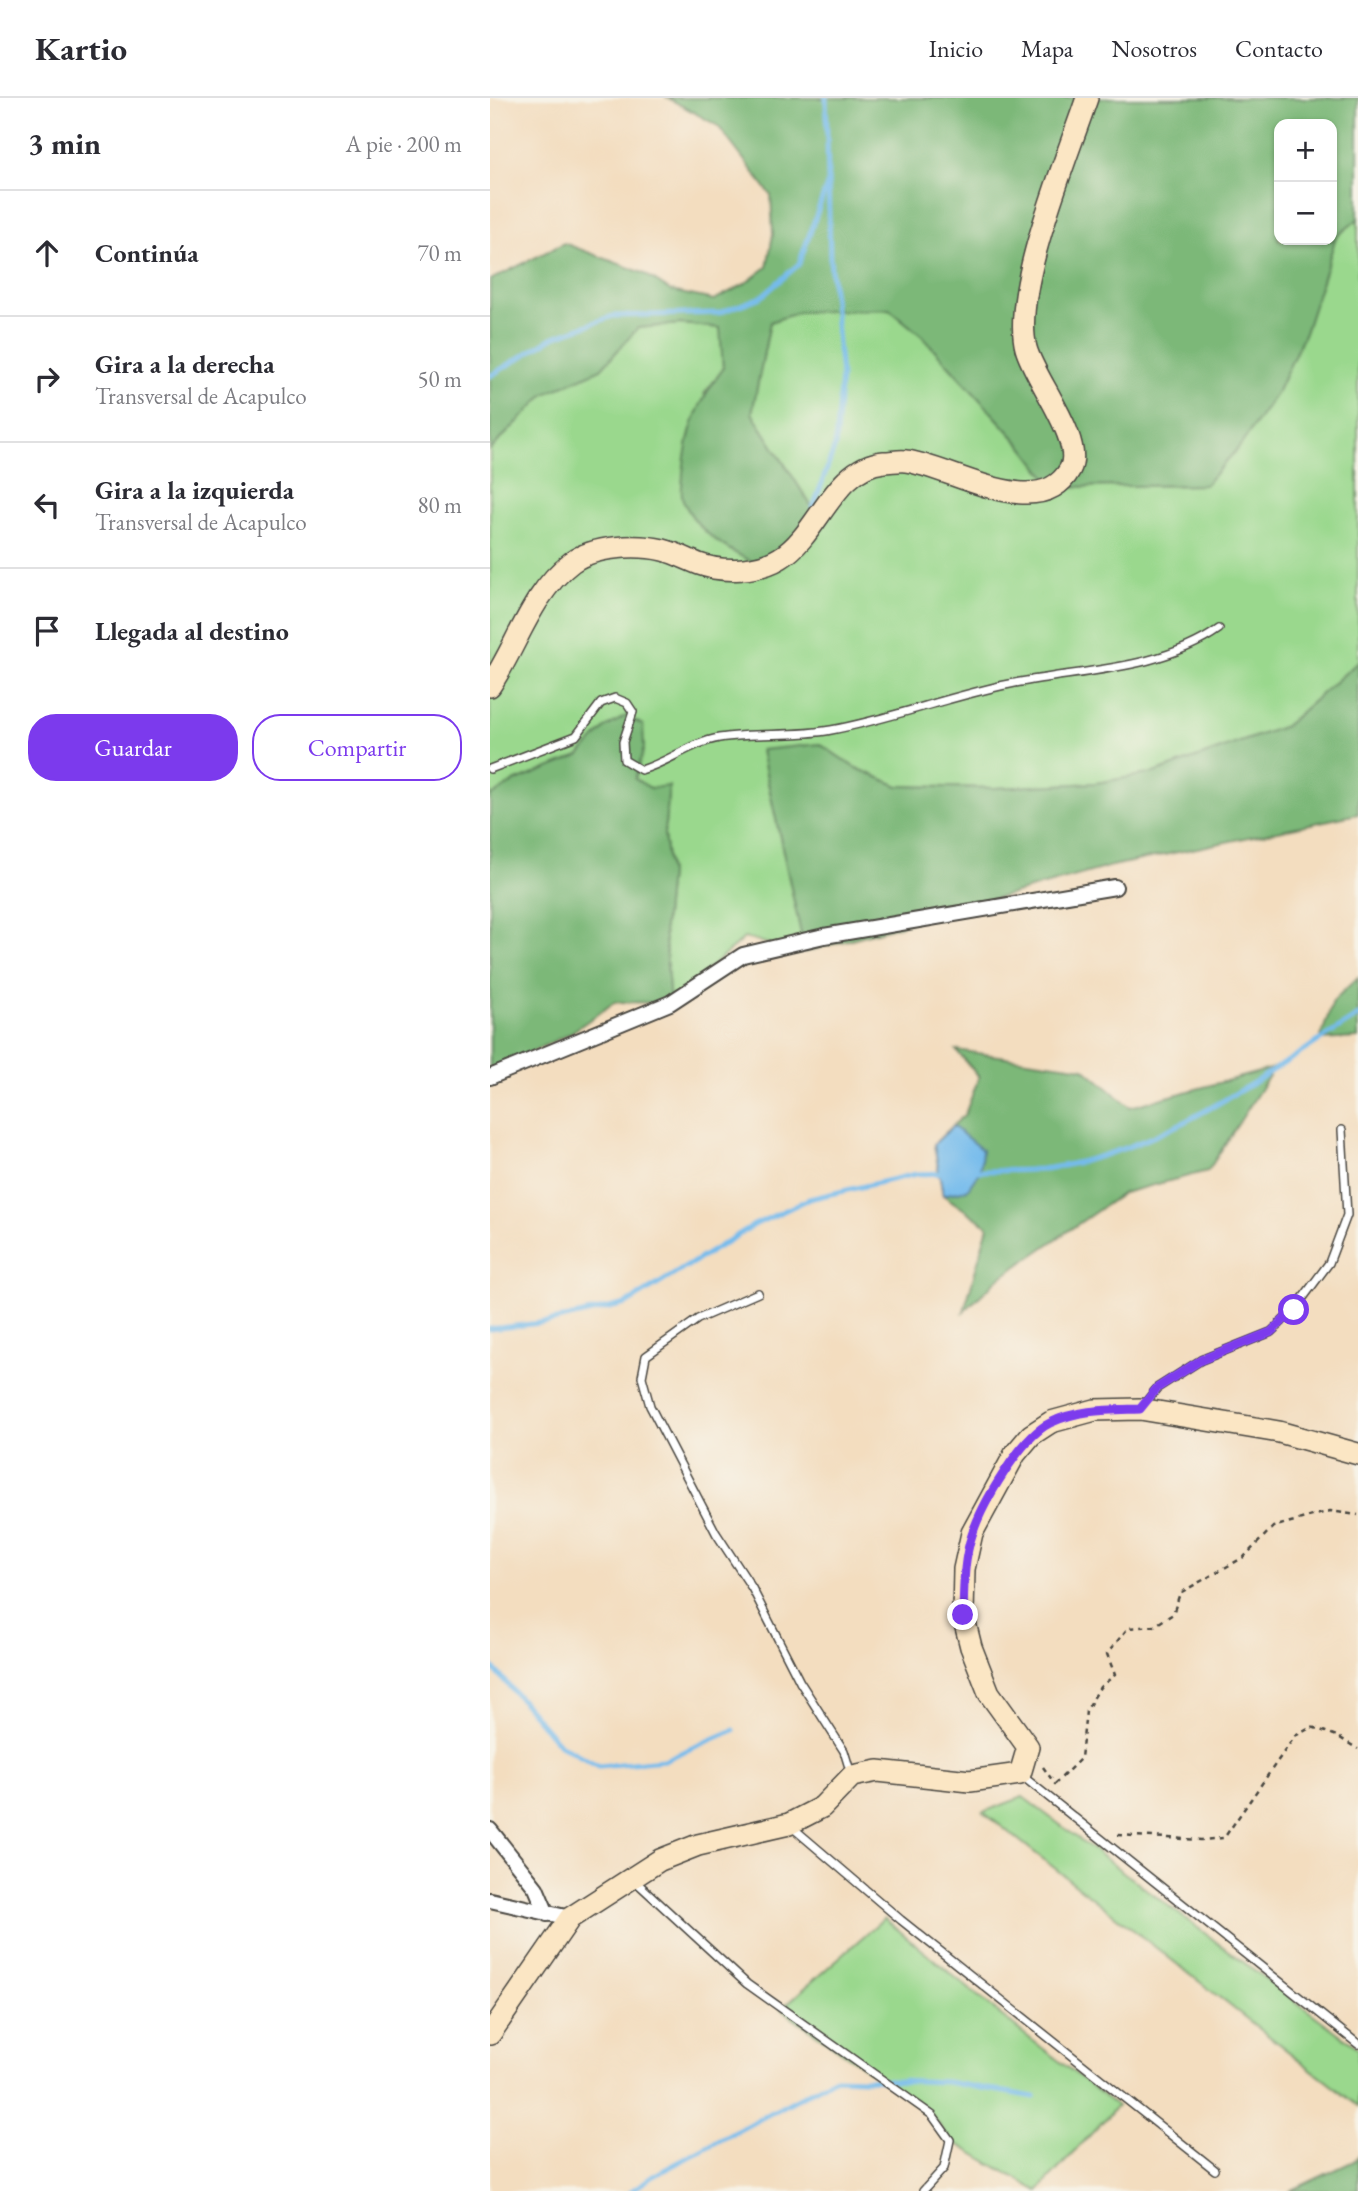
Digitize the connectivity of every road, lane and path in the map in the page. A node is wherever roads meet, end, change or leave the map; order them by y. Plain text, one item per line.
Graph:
1 (1087, 98) edge
2 (1219, 629) dead end
3 (490, 686) edge
4 (490, 769) edge
5 (1115, 887) dead end
6 (490, 1077) edge
7 (1342, 1130) dead end
8 (758, 1293) dead end
9 (1140, 1409) junction
10 (1358, 1454) edge
11 (1358, 1515) edge
12 (1028, 1747) junction
13 (1358, 1749) edge
14 (1020, 1774) junction
15 (852, 1776) junction
16 (789, 1824) junction
17 (490, 1830) edge
18 (1090, 1830) junction
19 (632, 1879) junction
20 (490, 1900) edge
21 (547, 1914) junction
22 (570, 1918) junction
23 (490, 2034) edge
24 (1358, 2044) edge
25 (1215, 2171) dead end
26 (923, 2191) edge

1 - 3 street
2 - 4 lane
5 - 6 street
7 - 9 lane
8 - 15 lane
9 - 10 street
9 - 12 street
11 - 12 path
12 - 14 street
13 - 18 path
14 - 15 street
14 - 18 lane
15 - 16 street
16 - 19 street
16 - 25 lane
17 - 21 street
18 - 24 lane
19 - 22 street
19 - 26 lane
20 - 21 street
21 - 22 street
22 - 23 street

